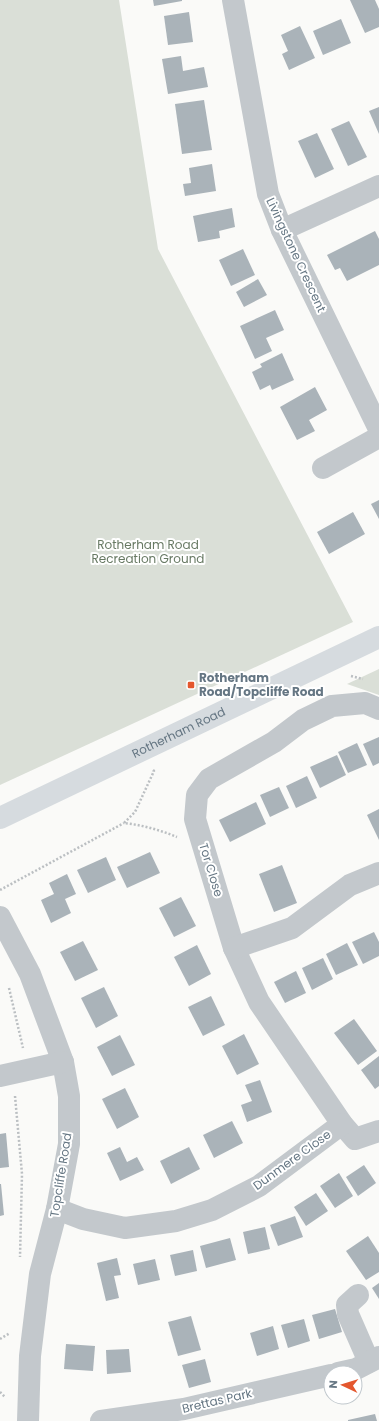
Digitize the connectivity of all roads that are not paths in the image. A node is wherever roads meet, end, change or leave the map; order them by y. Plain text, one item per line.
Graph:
1 (238, 1) edge
2 (379, 186) edge
3 (282, 230) junction
4 (379, 430) edge
5 (379, 437) edge
6 (322, 468) dead end
7 (379, 637) edge
8 (379, 709) edge
9 (0, 818) edge
10 (379, 873) edge
11 (0, 917) edge
12 (234, 948) junction
13 (63, 1062) junction
14 (9, 1074) edge
15 (342, 1124) junction
16 (379, 1131) edge
17 (57, 1209) junction
18 (358, 1296) dead end
19 (374, 1360) edge
20 (363, 1366) edge
21 (323, 1377) edge
22 (28, 1421) edge
23 (101, 1421) edge

1 - 3 street, Livingstone Crescent
2 - 3 street
3 - 4 street, Livingstone Crescent
5 - 6 street
7 - 9 main road, Rotherham Road
8 - 12 street, Tor Close
10 - 12 street
11 - 13 street, Topcliffe Road
12 - 15 street, Tor Close
13 - 14 street
13 - 17 street, Topcliffe Road
15 - 16 street, Tor Close
15 - 17 street, Dunmere Close
17 - 22 street, Topcliffe Road
18 - 19 street
19 - 20 street
21 - 23 street, Brettas Park

